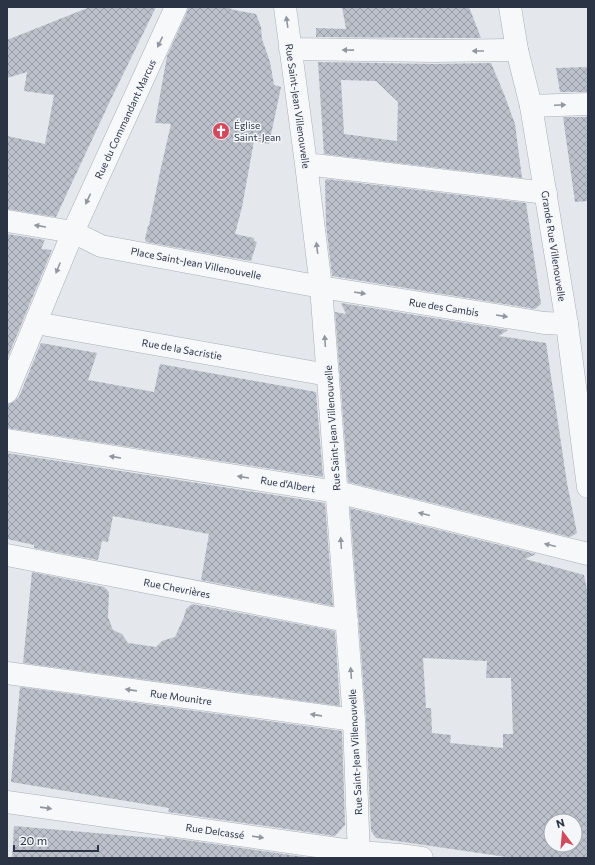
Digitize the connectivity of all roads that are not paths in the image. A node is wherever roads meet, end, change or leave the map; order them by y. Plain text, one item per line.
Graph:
1 (176, 7) edge
2 (285, 7) edge
3 (510, 7) edge
4 (290, 49) junction
5 (517, 50) junction
6 (588, 104) edge
7 (531, 106) junction
8 (306, 164) junction
9 (546, 193) junction
10 (7, 221) edge
11 (73, 232) junction
12 (321, 287) junction
13 (36, 324) junction
14 (567, 324) junction
15 (328, 375) junction
16 (7, 392) edge
17 (7, 440) edge
18 (588, 487) edge
19 (337, 492) junction
20 (588, 554) edge
21 (7, 555) edge
22 (347, 621) junction
23 (7, 673) edge
24 (354, 720) junction
25 (7, 802) edge
26 (359, 855) edge
27 (422, 858) edge

1 -> 11 street, Rue du Commandant Marcus
4 -> 2 street, Rue Saint-Jean Villenouvelle
3 - 5 street, Grande Rue Villenouvelle
5 -> 4 street
4 - 8 street, Rue Saint-Jean Villenouvelle
5 - 7 street, Grande Rue Villenouvelle
7 -> 6 street
7 - 9 street, Grande Rue Villenouvelle
8 - 9 street
12 -> 8 street, Rue Saint-Jean Villenouvelle
9 - 14 street, Grande Rue Villenouvelle
11 -> 10 street, Place Saint-Jean Villenouvelle
11 - 12 street, Place Saint-Jean Villenouvelle
11 -> 13 street, Rue du Commandant Marcus
12 -> 14 street, Rue des Cambis
15 -> 12 street, Rue Saint-Jean Villenouvelle
13 - 15 street, Rue de la Sacristie
13 - 16 street, Rue du Commandant Marcus
14 - 18 street, Grande Rue Villenouvelle
15 - 19 street, Rue Saint-Jean Villenouvelle
19 -> 17 street, Rue d'Albert
20 -> 19 street, Rue d'Albert
22 -> 19 street, Rue Saint-Jean Villenouvelle
21 - 22 street, Rue Chevrières
24 -> 22 street, Rue Saint-Jean Villenouvelle
24 -> 23 street, Rue Mounitre
24 - 26 street, Rue Saint-Jean Villenouvelle
25 -> 26 street, Rue Delcassé
26 - 27 street, Rue Delcassé

